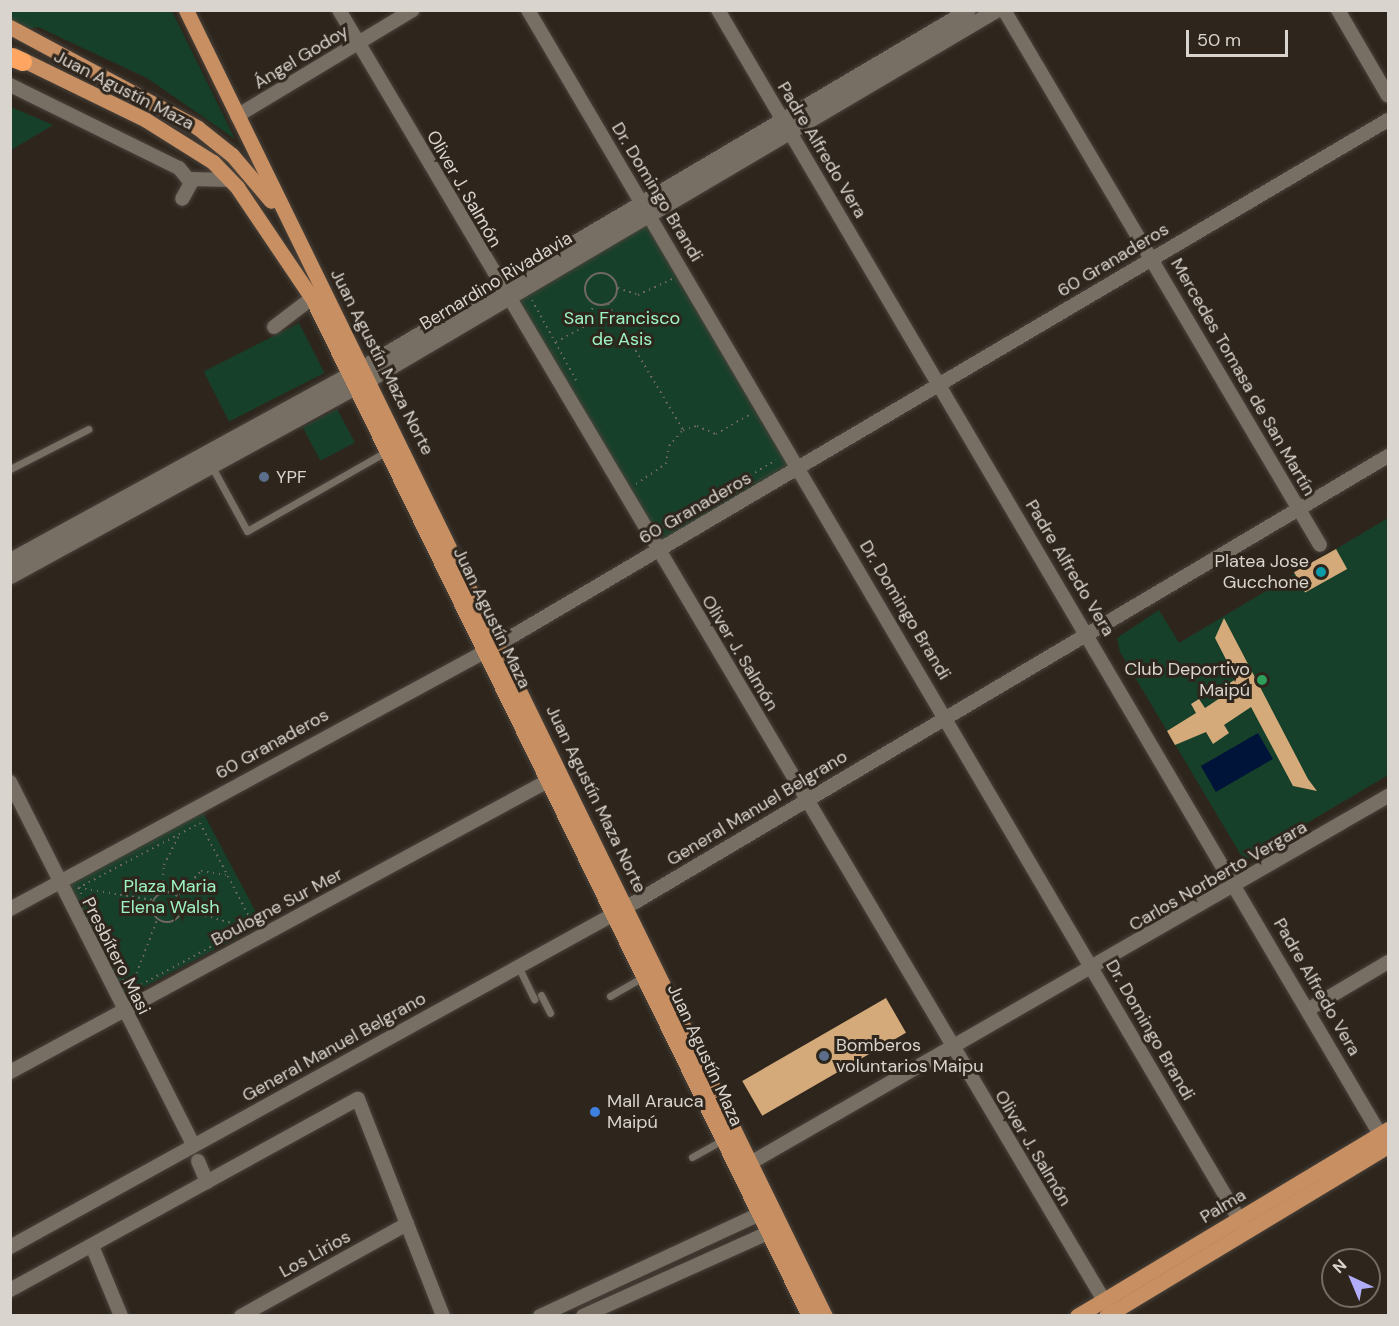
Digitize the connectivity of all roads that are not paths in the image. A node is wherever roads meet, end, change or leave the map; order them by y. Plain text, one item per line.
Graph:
1 (186, 10) edge
2 (339, 10) edge
3 (413, 10) edge
4 (528, 10) edge
5 (718, 10) edge
6 (968, 10) edge
7 (996, 10) edge
8 (1004, 10) edge
9 (1338, 10) edge
10 (10, 27) edge
11 (358, 44) junction
12 (15, 58) edge
13 (10, 85) edge
14 (1389, 96) edge
15 (237, 116) junction
16 (1389, 120) edge
17 (787, 125) junction
18 (189, 179) junction
19 (231, 180) junction
20 (182, 199) dead end
21 (645, 208) junction
22 (303, 248) junction
23 (1152, 257) junction
24 (504, 292) junction
25 (312, 298) junction
26 (274, 327) dead end
27 (360, 376) junction
28 (940, 385) junction
29 (88, 429) dead end
30 (387, 450) junction
31 (204, 452) junction
32 (1389, 456) edge
33 (212, 467) junction
34 (800, 468) junction
35 (10, 469) edge
36 (1300, 509) junction
37 (1320, 545) dead end
38 (659, 550) junction
39 (10, 560) edge
40 (10, 576) edge
41 (1088, 633) junction
42 (492, 646) junction
43 (947, 716) junction
44 (555, 777) junction
45 (10, 782) edge
46 (1389, 796) edge
47 (806, 800) junction
48 (59, 883) junction
49 (1238, 886) junction
50 (10, 909) edge
51 (621, 910) junction
52 (1389, 962) edge
53 (518, 966) junction
54 (1095, 969) junction
55 (646, 976) junction
56 (610, 996) dead end
57 (1309, 1009) junction
58 (124, 1011) junction
59 (550, 1013) dead end
60 (953, 1050) junction
61 (10, 1072) edge
62 (1386, 1139) edge
63 (723, 1140) junction
64 (193, 1145) junction
65 (692, 1157) dead end
66 (198, 1161) dead end
67 (752, 1162) junction
68 (207, 1182) junction
69 (760, 1214) junction
70 (407, 1224) junction
71 (1242, 1225) junction
72 (768, 1233) junction
73 (92, 1245) junction
74 (10, 1247) edge
75 (10, 1290) edge
76 (1107, 1309) edge
77 (121, 1316) edge
78 (241, 1316) edge
79 (443, 1316) edge
80 (540, 1316) edge
81 (583, 1316) edge
82 (809, 1316) edge
83 (825, 1316) edge
84 (1077, 1316) edge

1 - 15 main road, Juan Agustín Maza Norte
2 - 11 street, Oliver J. Salmón
3 - 11 street, Ángel Godoy
4 - 21 street, Dr. Domingo Brandi
5 - 17 street, Padre Alfredo Vera
6 - 17 street, Bernardino Rivadavia
7 - 17 street, Bernardino Rivadavia
8 - 23 street, Mercedes Tomasa de San Martín
9 - 14 street
10 - 22 main road, Juan Agustín Maza
11 - 15 street, Ángel Godoy
11 - 24 street, Oliver J. Salmón
12 - 19 main road, Juan Agustín Maza
13 - 18 street
15 - 22 main road, Juan Agustín Maza Norte
16 - 23 street, 60 Granaderos
17 - 21 street, Bernardino Rivadavia
17 - 28 street, Padre Alfredo Vera
18 - 19 street
18 - 20 street
19 - 25 main road, Juan Agustín Maza
21 - 24 street, Bernardino Rivadavia
21 - 34 street, Dr. Domingo Brandi
22 - 27 main road, Juan Agustín Maza Norte
23 - 28 street, 60 Granaderos
23 - 36 street, Mercedes Tomasa de San Martín
24 - 27 street, Bernardino Rivadavia
24 - 38 street, Oliver J. Salmón
25 - 26 street
25 - 27 main road, Juan Agustín Maza
27 - 30 main road, Juan Agustín Maza
27 - 31 street, Bernardino Rivadavia
27 - 33 street, Bernardino Rivadavia
27 - 42 main road, Juan Agustín Maza Norte
28 - 34 street, 60 Granaderos
28 - 41 street, Padre Alfredo Vera
29 - 35 lane
30 - 33 lane
30 - 42 main road, Juan Agustín Maza
31 - 33 street
31 - 39 street, Bernardino Rivadavia
32 - 36 street, General Manuel Belgrano
33 - 40 street, Bernardino Rivadavia
34 - 38 street, 60 Granaderos
34 - 43 street, Dr. Domingo Brandi
36 - 37 street, Mercedes Tomasa de San Martín
36 - 41 street, General Manuel Belgrano
38 - 42 street, 60 Granaderos
38 - 47 street, Oliver J. Salmón
41 - 43 street, General Manuel Belgrano
41 - 49 street, Padre Alfredo Vera
42 - 44 main road, Juan Agustín Maza Norte
42 - 48 street, 60 Granaderos
43 - 47 street, General Manuel Belgrano
43 - 54 street, Dr. Domingo Brandi
44 - 51 main road, Juan Agustín Maza Norte
44 - 58 street, Boulogne Sur Mer
45 - 48 street, Presbítero Masi
46 - 49 street, Carlos Norberto Vergara
47 - 51 street, General Manuel Belgrano
47 - 60 street, Oliver J. Salmón
48 - 50 street, 60 Granaderos
48 - 58 street, Presbítero Masi
49 - 54 street, Carlos Norberto Vergara
49 - 57 street, Padre Alfredo Vera
51 - 53 street, General Manuel Belgrano
51 - 55 main road, Juan Agustín Maza
51 - 67 main road, Juan Agustín Maza Norte
52 - 57 street
53 - 59 lane
53 - 64 street, General Manuel Belgrano
54 - 60 street, Carlos Norberto Vergara
54 - 71 street, Dr. Domingo Brandi
55 - 56 lane
55 - 63 main road, Juan Agustín Maza
57 - 62 street, Padre Alfredo Vera
58 - 61 street, Boulogne Sur Mer
58 - 64 street, Presbítero Masi
60 - 67 street, Carlos Norberto Vergara
60 - 76 street, Oliver J. Salmón
62 - 71 main road, Palma
63 - 65 lane
63 - 69 main road, Juan Agustín Maza
64 - 74 street, General Manuel Belgrano
66 - 68 street
67 - 83 main road, Juan Agustín Maza Norte
68 - 70 street
68 - 73 street
69 - 72 main road, Juan Agustín Maza
69 - 80 street
70 - 78 street, Los Lirios
70 - 79 street
71 - 76 main road, Palma
72 - 81 street
72 - 82 main road, Juan Agustín Maza
73 - 75 street
73 - 77 street
76 - 84 main road, Palma

